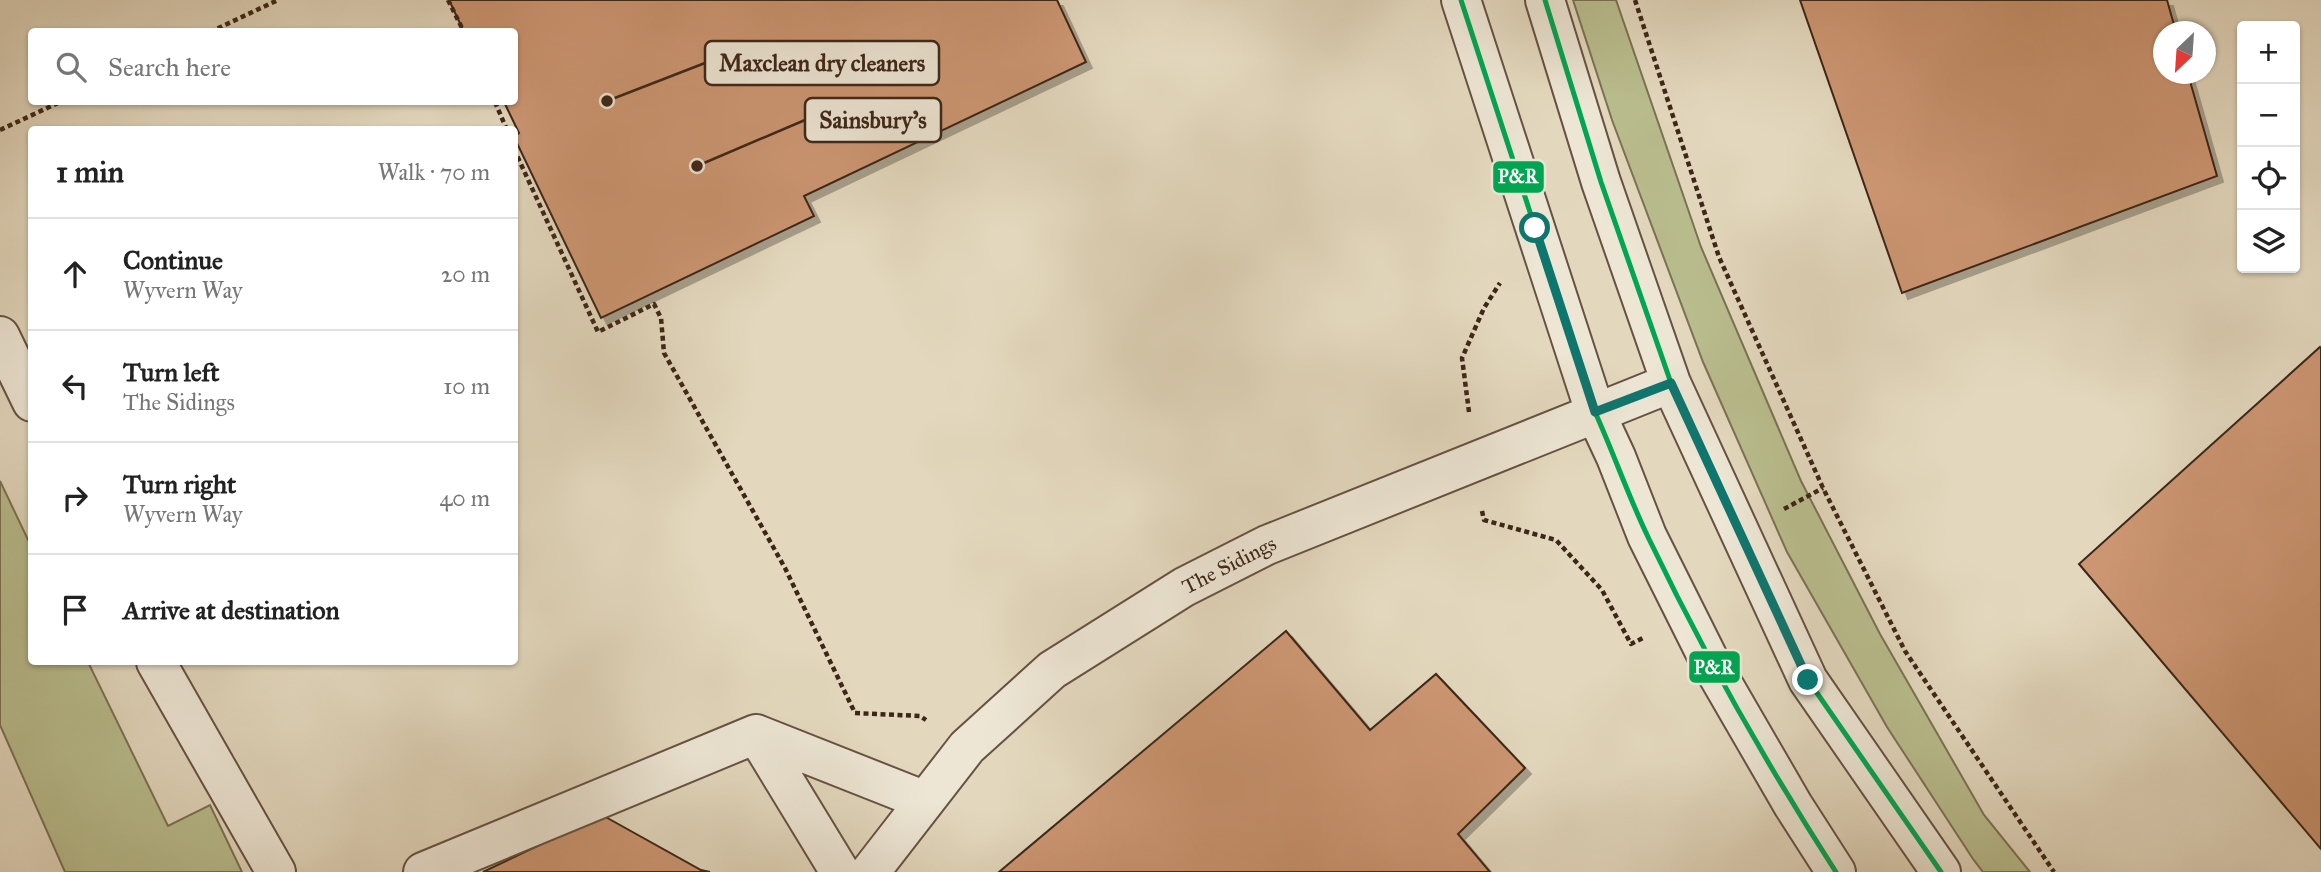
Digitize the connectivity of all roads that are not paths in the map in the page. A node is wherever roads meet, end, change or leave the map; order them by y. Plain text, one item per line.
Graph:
1 (1461, 0) edge
2 (1545, 0) edge
3 (0, 337) edge
4 (1671, 383) junction
5 (28, 394) edge
6 (1595, 412) junction
7 (158, 665) edge
8 (756, 734) junction
9 (923, 800) junction
10 (276, 872) edge
11 (423, 872) edge
12 (840, 872) edge
13 (870, 872) edge
14 (1836, 872) edge
15 (1941, 872) edge

1 - 6 street
2 - 4 street
3 - 5 street
4 - 6 street, The Sidings
4 - 15 street
6 - 9 street, The Sidings
6 - 14 street
7 - 10 street
8 - 9 street
8 - 11 street
8 - 12 street
9 - 13 street, The Sidings

